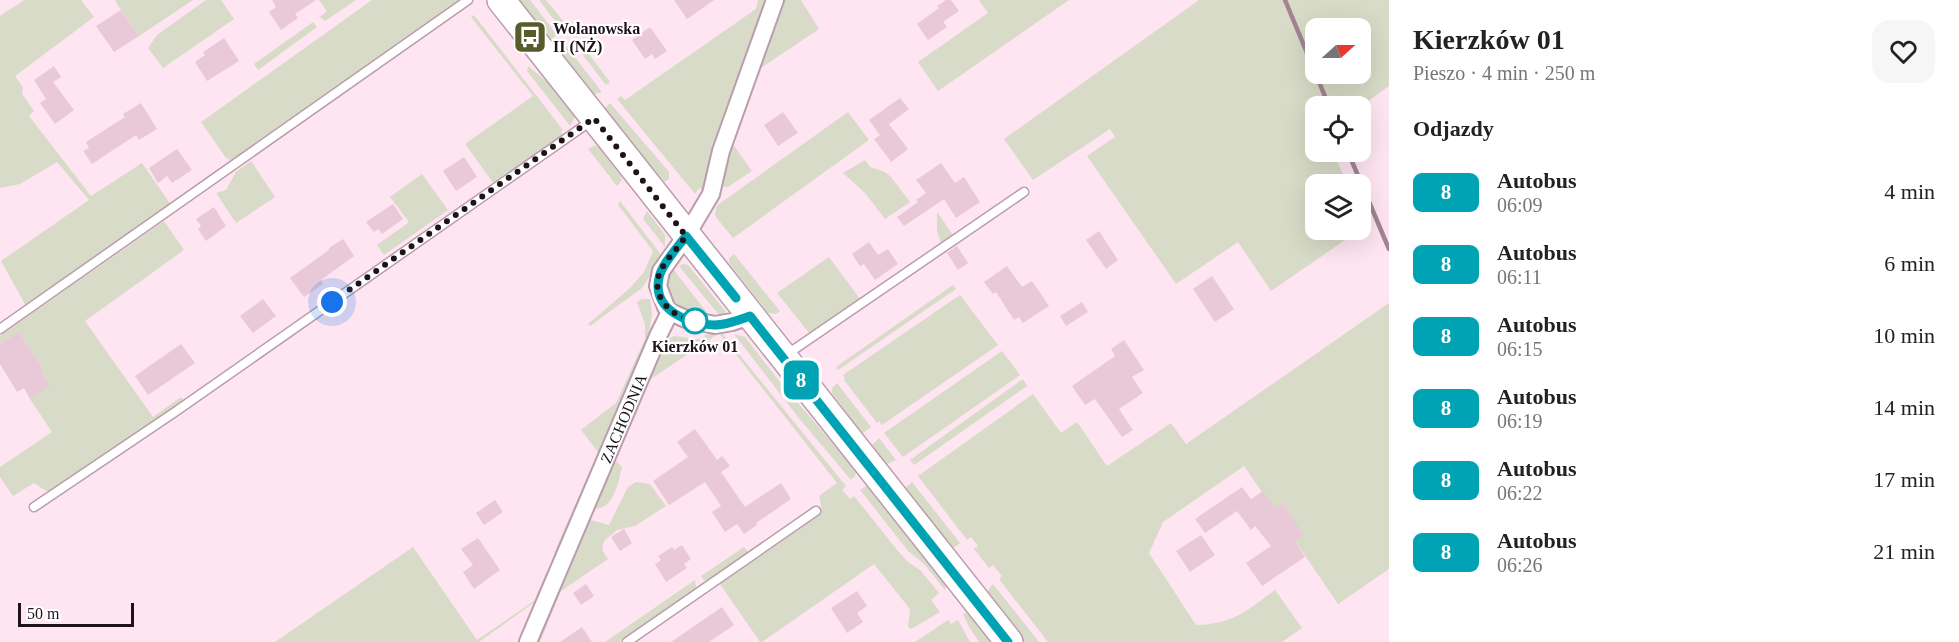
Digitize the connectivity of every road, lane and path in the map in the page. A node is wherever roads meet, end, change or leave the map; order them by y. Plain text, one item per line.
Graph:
1 (468, 0) edge
2 (501, 0) edge
3 (775, 0) edge
4 (594, 118) junction
5 (1024, 192) dead end
6 (686, 236) junction
7 (670, 312) junction
8 (750, 316) junction
9 (0, 329) edge
10 (783, 357) junction
11 (34, 507) dead end
12 (816, 511) dead end
13 (528, 642) edge
14 (627, 642) edge
15 (1008, 642) edge

1 - 9 lane
2 - 4 main road
3 - 6 street
4 - 6 main road
4 - 11 lane
5 - 10 lane
6 - 7 street
6 - 8 main road
7 - 8 street
7 - 13 street, ZACHODNIA
8 - 10 main road
10 - 15 main road
12 - 14 lane

